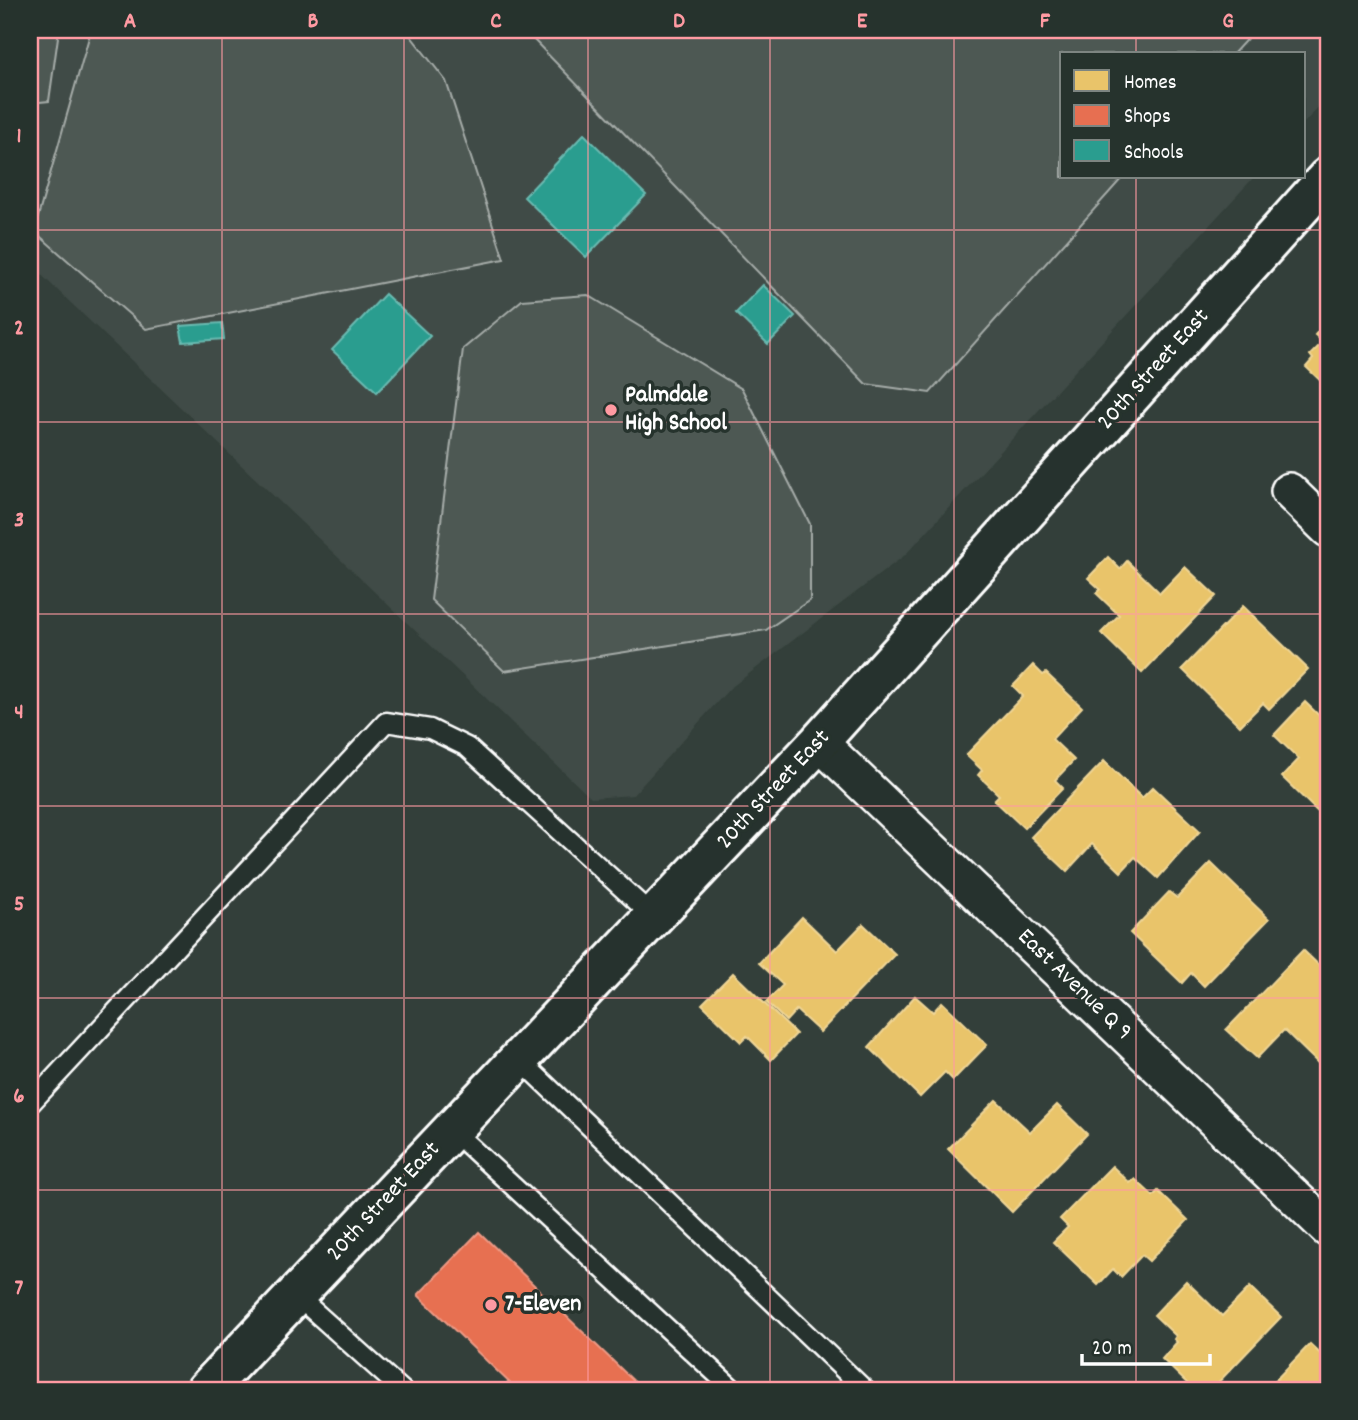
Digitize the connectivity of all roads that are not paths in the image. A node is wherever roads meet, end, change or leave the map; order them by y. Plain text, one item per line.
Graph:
1 (1328, 177) edge
2 (1289, 491) dead end
3 (1328, 529) edge
4 (819, 742) junction
5 (654, 917) junction
6 (519, 1059) junction
7 (30, 1104) edge
8 (452, 1130) junction
9 (1328, 1229) edge
10 (296, 1295) junction
11 (206, 1390) edge
12 (402, 1390) edge
13 (734, 1390) edge
14 (866, 1390) edge

1 - 4 street, 20th Street East
2 - 3 street
4 - 5 street, 20th Street East
4 - 9 street, East Avenue Q 9
5 - 6 street, 20th Street East
5 - 7 lane
6 - 8 street, 20th Street East
6 - 14 lane
8 - 10 street, 20th Street East
8 - 13 lane
10 - 11 street, 20th Street East
10 - 12 lane

